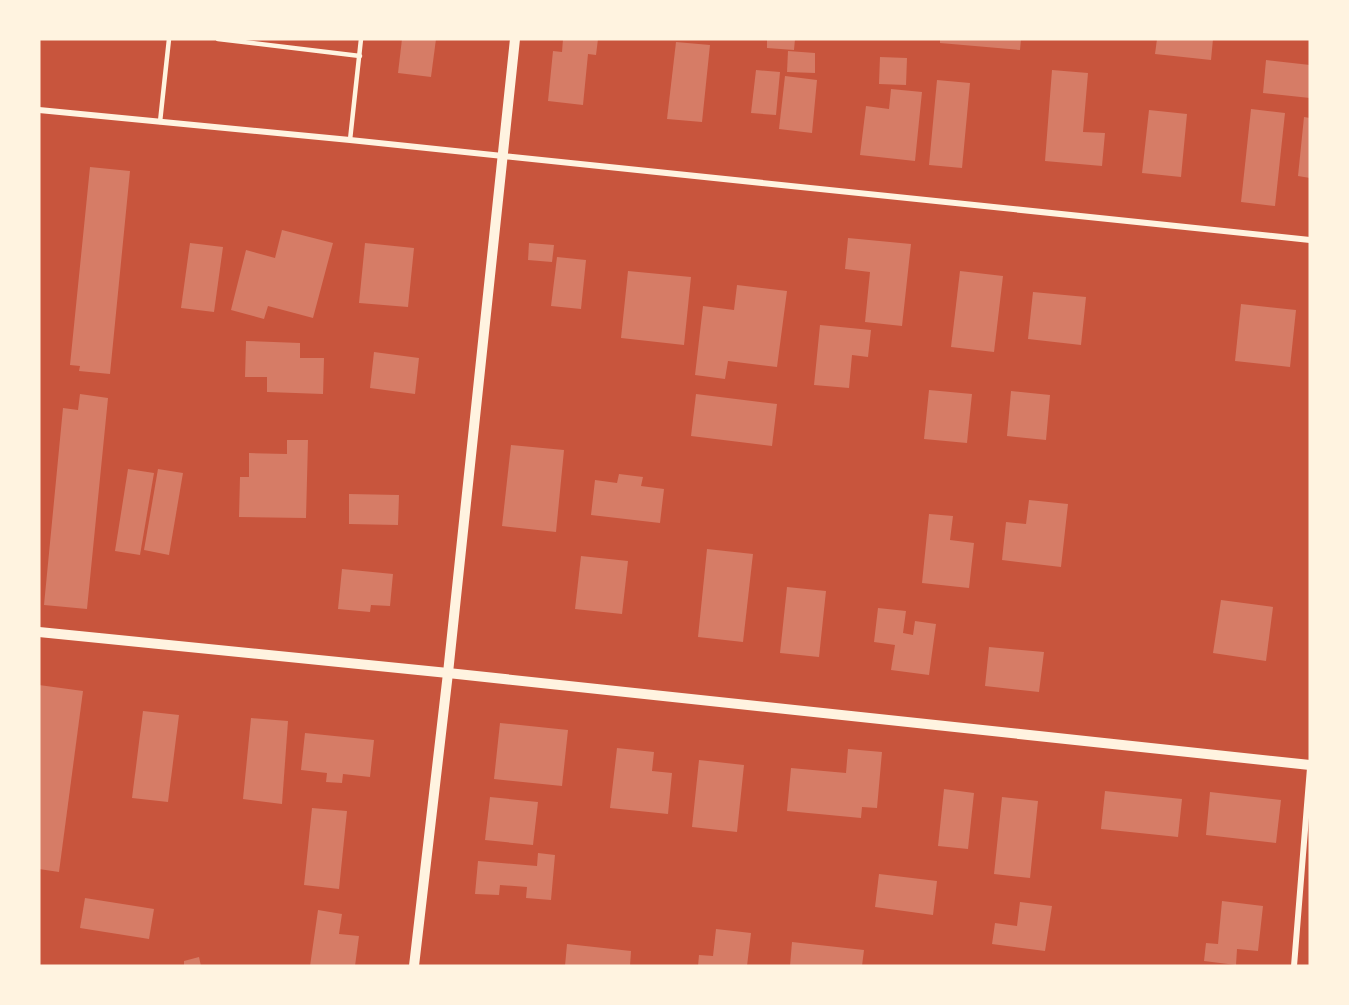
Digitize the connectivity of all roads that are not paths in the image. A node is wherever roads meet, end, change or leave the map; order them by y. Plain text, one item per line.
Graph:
1 (169, 39) edge
2 (218, 39) edge
3 (361, 39) edge
4 (515, 39) edge
5 (360, 56) junction
6 (39, 110) edge
7 (160, 122) junction
8 (350, 140) junction
9 (504, 156) junction
10 (1310, 240) edge
11 (39, 632) edge
12 (448, 673) junction
13 (1310, 767) edge
14 (414, 966) edge
15 (1294, 966) edge

1 - 7 lane
2 - 5 lane
3 - 5 lane
4 - 9 street
5 - 8 lane
6 - 7 street
7 - 8 street
8 - 9 street
9 - 10 street
9 - 12 street
11 - 12 street
12 - 13 street
12 - 14 street
13 - 15 street

